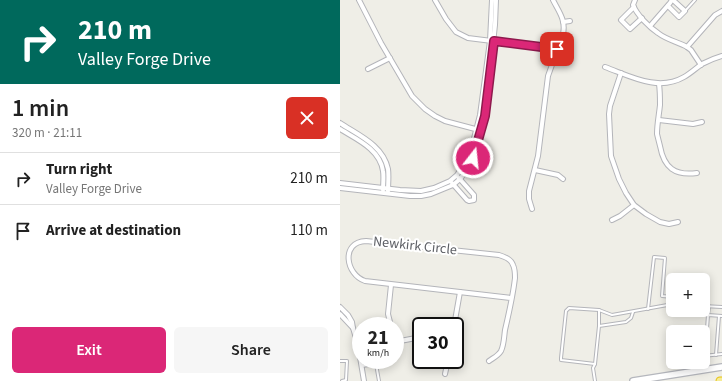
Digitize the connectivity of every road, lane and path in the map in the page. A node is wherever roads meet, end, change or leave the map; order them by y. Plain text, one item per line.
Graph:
1 (359, 0) edge
2 (435, 0) edge
3 (492, 0) edge
4 (496, 0) edge
5 (554, 0) edge
6 (634, 0) edge
7 (673, 0) edge
8 (695, 0) edge
9 (668, 6) junction
10 (634, 7) junction
11 (685, 11) junction
12 (722, 11) edge
13 (642, 18) junction
14 (570, 21) dead end
15 (563, 22) junction
16 (650, 26) junction
17 (492, 41) junction
18 (687, 47) junction
19 (557, 49) junction
20 (722, 56) edge
21 (390, 58) junction
22 (701, 65) junction
23 (604, 67) dead end
24 (368, 69) dead end
25 (621, 73) junction
26 (660, 84) junction
27 (659, 120) junction
28 (702, 122) dead end
29 (340, 123) edge
30 (340, 129) edge
31 (478, 130) junction
32 (535, 170) junction
33 (697, 173) dead end
34 (458, 177) junction
35 (563, 179) dead end
36 (340, 183) edge
37 (452, 183) junction
38 (340, 188) edge
39 (385, 190) junction
40 (634, 205) junction
41 (532, 209) dead end
42 (612, 220) dead end
43 (678, 222) dead end
44 (390, 285) junction
45 (460, 292) junction
46 (666, 296) edge
47 (512, 298) junction
48 (666, 305) edge
49 (710, 306) edge
50 (340, 307) edge
51 (722, 307) edge
52 (648, 309) junction
53 (599, 310) junction
54 (633, 312) junction
55 (340, 314) edge
56 (710, 315) edge
57 (721, 316) edge
58 (389, 317) edge
59 (456, 317) edge
60 (352, 324) edge
61 (598, 326) junction
62 (352, 327) edge
63 (722, 354) edge
64 (716, 355) junction
65 (710, 356) edge
66 (340, 361) edge
67 (489, 361) dead end
68 (595, 364) junction
69 (722, 367) edge
70 (362, 369) edge
71 (377, 369) edge
72 (446, 369) edge
73 (692, 369) edge
74 (692, 372) junction
75 (445, 374) dead end
76 (342, 381) edge
77 (364, 381) edge
78 (379, 381) edge
79 (595, 381) edge
80 (633, 381) edge

1 - 21 street
2 - 17 street
3 - 17 street
4 - 17 street
5 - 15 street
6 - 10 street
7 - 9 street
7 - 11 street
8 - 11 lane
9 - 11 street
9 - 16 street
10 - 13 street
10 - 13 street
12 - 18 street
13 - 16 street
14 - 15 street
15 - 19 street
16 - 18 street
17 - 19 street
17 - 31 street
18 - 22 street
19 - 32 street
20 - 22 street
21 - 24 street
21 - 31 street
22 - 26 street
23 - 25 street
25 - 26 street
25 - 40 street
26 - 27 street
27 - 28 street
27 - 33 street
29 - 39 street
30 - 39 street
31 - 34 street
32 - 35 street
32 - 41 street
34 - 37 street
34 - 37 street
36 - 39 street
37 - 39 street
38 - 39 street
40 - 42 street
40 - 43 street
44 - 45 street, Newkirk Circle
44 - 47 street, Newkirk Circle
44 - 58 street
45 - 47 street, Newkirk Circle
45 - 59 street
46 - 52 lane
47 - 67 street
48 - 52 lane
49 - 51 lane
50 - 60 street
52 - 54 lane
53 - 54 lane
53 - 61 lane
53 - 68 lane
54 - 61 lane
55 - 62 street
56 - 57 lane
57 - 64 lane
61 - 68 lane
63 - 64 lane
64 - 65 lane
66 - 76 lane
68 - 79 lane
69 - 74 main road
70 - 77 street
71 - 78 lane
72 - 75 street
73 - 74 lane
74 - 80 main road

